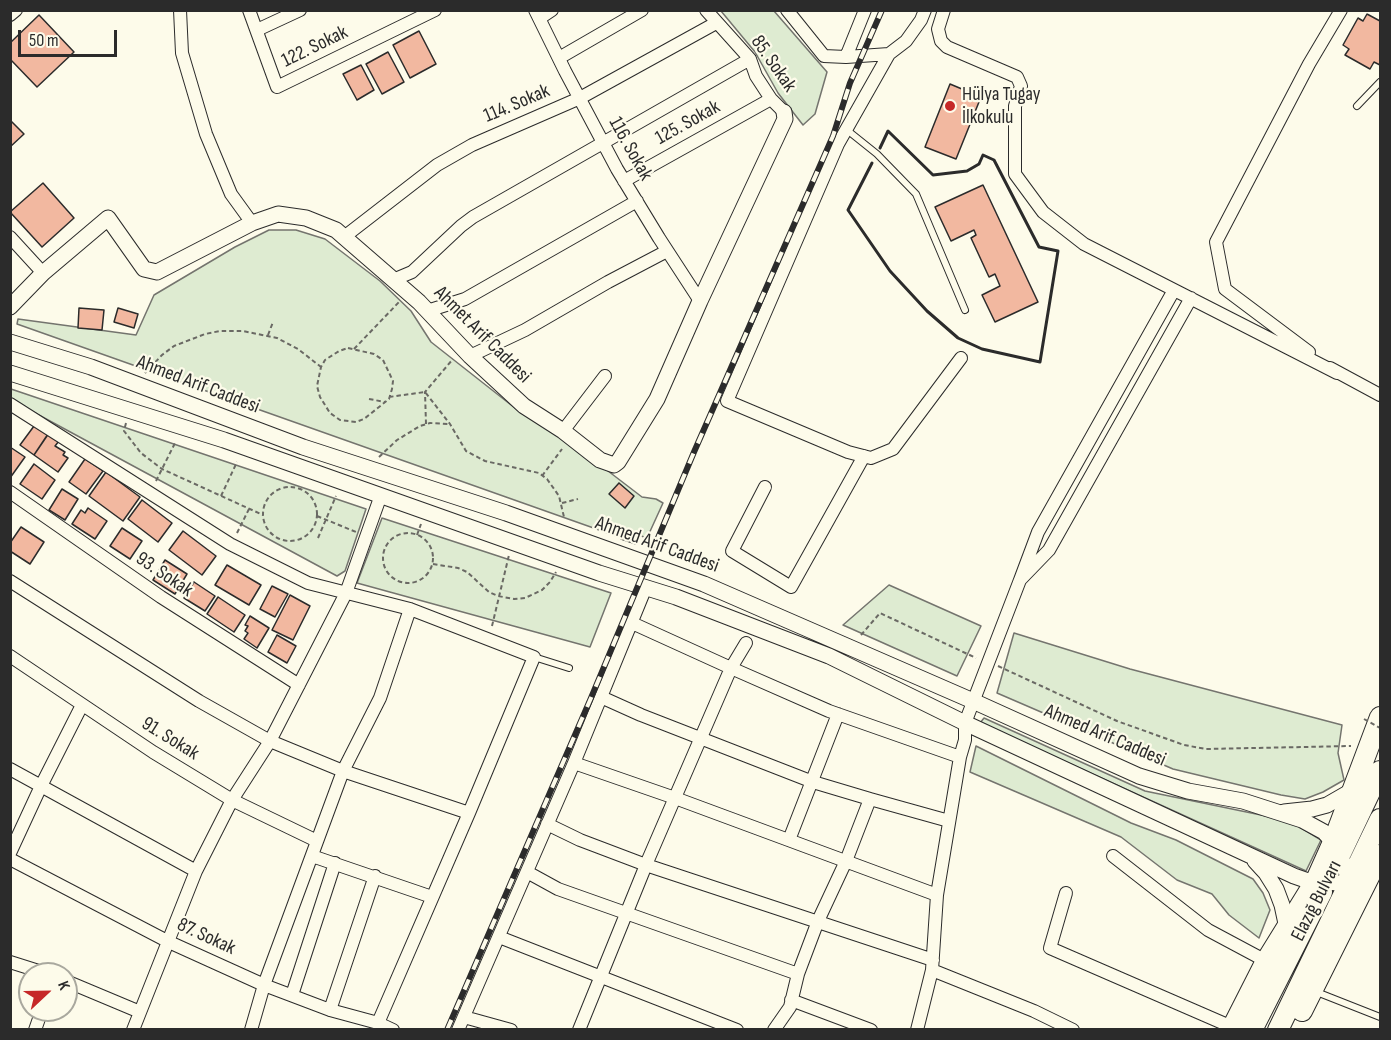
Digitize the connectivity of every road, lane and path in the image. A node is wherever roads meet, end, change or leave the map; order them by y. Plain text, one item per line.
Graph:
1 (16, 10) edge
2 (180, 10) edge
3 (249, 10) edge
4 (300, 10) edge
5 (435, 10) edge
6 (552, 10) edge
7 (642, 10) edge
8 (706, 10) edge
9 (787, 10) edge
10 (865, 10) edge
11 (925, 10) edge
12 (944, 10) edge
13 (1341, 10) edge
14 (538, 14) edge
15 (10, 15) edge
16 (716, 23) junction
17 (257, 30) junction
18 (889, 54) junction
19 (846, 57) junction
20 (559, 58) junction
21 (750, 59) junction
22 (1380, 82) edge
23 (580, 99) junction
24 (771, 99) junction
25 (1357, 106) dead end
26 (784, 112) joint
27 (846, 130) junction
28 (603, 141) junction
29 (624, 181) junction
30 (637, 201) junction
31 (252, 223) junction
32 (10, 237) edge
33 (344, 237) junction
34 (667, 251) junction
35 (43, 273) junction
36 (393, 280) junction
37 (1174, 290) junction
38 (408, 292) junction
39 (1191, 298) junction
40 (700, 301) junction
41 (10, 307) edge
42 (965, 310) dead end
43 (427, 311) junction
44 (273, 322) dead end
45 (268, 335) junction
46 (10, 342) edge
47 (354, 349) junction
48 (466, 352) junction
49 (961, 358) dead end
50 (321, 367) junction
51 (10, 373) edge
52 (145, 373) dead end
53 (1337, 373) junction
54 (605, 376) dead end
55 (425, 392) junction
56 (1380, 395) edge
57 (389, 397) junction
58 (369, 399) dead end
59 (385, 402) junction
60 (10, 404) edge
61 (126, 423) dead end
62 (426, 424) junction
63 (450, 424) junction
64 (567, 434) junction
65 (176, 441) dead end
66 (864, 456) junction
67 (379, 457) dead end
68 (237, 462) dead end
69 (162, 469) junction
70 (542, 476) junction
71 (765, 487) dead end
72 (10, 492) edge
73 (381, 495) junction
74 (221, 496) junction
75 (336, 496) dead end
76 (578, 499) dead end
77 (562, 504) junction
78 (249, 509) junction
79 (263, 515) junction
80 (317, 516) junction
81 (564, 517) dead end
82 (326, 519) junction
83 (421, 524) dead end
84 (356, 532) dead end
85 (417, 535) junction
86 (318, 538) dead end
87 (230, 544) junction
88 (509, 555) dead end
89 (433, 564) junction
90 (556, 572) dead end
91 (1020, 580) junction
92 (10, 581) edge
93 (646, 587) junction
94 (346, 594) junction
95 (498, 596) junction
96 (410, 609) junction
97 (632, 623) junction
98 (492, 626) dead end
99 (861, 635) dead end
100 (746, 643) dead end
101 (10, 656) edge
102 (534, 657) junction
103 (988, 663) junction
104 (569, 668) dead end
105 (730, 668) junction
106 (298, 685) junction
107 (601, 697) junction
108 (973, 701) junction
109 (82, 705) junction
110 (838, 714) junction
111 (1372, 718) edge
112 (965, 723) junction
113 (1380, 728) edge
114 (702, 738) junction
115 (270, 741) junction
116 (1352, 746) dead end
117 (960, 757) junction
118 (574, 763) junction
119 (10, 769) edge
120 (343, 771) junction
121 (1380, 771) edge
122 (813, 782) junction
123 (40, 786) junction
124 (1353, 790) junction
125 (675, 798) junction
126 (870, 799) junction
127 (232, 800) junction
128 (1278, 812) junction
129 (469, 813) junction
130 (1380, 819) edge
131 (949, 820) junction
132 (547, 824) junction
133 (789, 840) junction
134 (317, 841) junction
135 (1336, 849) junction
136 (10, 853) edge
137 (312, 855) junction
138 (1380, 855) edge
139 (1113, 856) dead end
140 (1253, 858) junction
141 (10, 859) edge
142 (846, 861) junction
143 (335, 863) junction
144 (646, 865) junction
145 (196, 871) junction
146 (527, 872) junction
147 (375, 876) junction
148 (1321, 882) junction
149 (1348, 884) junction
150 (1066, 893) dead end
151 (937, 895) junction
152 (432, 897) junction
153 (626, 915) junction
154 (818, 921) junction
155 (1286, 928) junction
156 (499, 937) junction
157 (169, 942) junction
158 (1293, 949) junction
159 (1266, 961) junction
160 (933, 965) junction
161 (798, 974) junction
162 (600, 978) junction
163 (264, 985) junction
164 (78, 986) edge
165 (1313, 990) junction
166 (292, 995) junction
167 (791, 1000) junction
168 (330, 1010) junction
169 (140, 1012) junction
170 (464, 1017) junction
171 (1380, 1017) edge
172 (378, 1023) junction
173 (1232, 1028) edge
174 (133, 1029) edge
175 (251, 1029) edge
176 (393, 1029) edge
177 (458, 1029) edge
178 (511, 1029) edge
179 (579, 1029) edge
180 (737, 1029) edge
181 (774, 1029) edge
182 (871, 1029) edge
183 (917, 1029) edge
184 (1073, 1029) edge
185 (1252, 1029) edge
186 (1278, 1029) edge
187 (1292, 1029) edge

1 - 15 street
2 - 31 street
3 - 17 street
4 - 17 street
5 - 17 street, 122. Sokak
6 - 14 street
7 - 20 street
8 - 16 street, 85. Sokak
9 - 19 street
10 - 19 street
11 - 18 street
12 - 37 street
13 - 53 street
14 - 20 street, 116. Sokak
16 - 21 street, 85. Sokak
16 - 23 street, 114. Sokak
18 - 19 street
18 - 27 street
20 - 23 street, 116. Sokak
21 - 24 street, 85. Sokak
21 - 28 street
22 - 25 lane
23 - 28 street, 116. Sokak
23 - 33 street, 114. Sokak
24 - 26 street, 85. Sokak
24 - 29 street, 125. Sokak
26 - 40 street, Ahmet Arif Caddesi
27 - 42 lane
27 - 66 street
28 - 29 street, 116. Sokak
28 - 36 street
29 - 30 street, 116. Sokak
30 - 34 street, 116. Sokak
30 - 43 street
31 - 33 street, Ahmet Arif Caddesi
31 - 35 street, Ahmet Arif Caddesi
32 - 35 street
33 - 36 street, Ahmet Arif Caddesi
34 - 40 street, 116. Sokak
34 - 48 street
35 - 41 street, Ahmet Arif Caddesi
36 - 38 street, Ahmet Arif Caddesi
37 - 39 street
37 - 91 street
38 - 43 street, Ahmet Arif Caddesi
38 - 47 path
39 - 53 street
39 - 91 street
40 - 64 street, Ahmet Arif Caddesi
43 - 48 street, Ahmet Arif Caddesi
44 - 45 path
45 - 50 path
45 - 52 path
46 - 108 street, Ahmed Arif Caddesi
47 - 50 path
47 - 57 path
48 - 55 path
48 - 64 street, Ahmet Arif Caddesi
49 - 66 street
50 - 59 path
51 - 73 street
53 - 56 street
54 - 64 street
55 - 57 path
55 - 62 path
55 - 63 path
57 - 59 path
58 - 59 path
60 - 87 street
61 - 69 path
62 - 63 path
62 - 67 path
63 - 70 path
64 - 70 path
65 - 69 path
66 - 71 street
68 - 74 path
69 - 74 path
70 - 77 path
72 - 106 street, 93. Sokak
73 - 93 street
73 - 94 street
74 - 78 path
75 - 82 path
76 - 77 path
77 - 81 path
78 - 79 path
78 - 87 path
79 - 80 path
79 - 80 path
80 - 82 path
82 - 84 path
82 - 86 path
83 - 85 path
85 - 89 path
85 - 89 path
87 - 94 street
88 - 95 path
89 - 95 path
90 - 95 path
91 - 103 street
92 - 115 street
93 - 97 street
93 - 112 street
94 - 96 street
94 - 106 street
95 - 98 path
96 - 102 street
96 - 120 street
97 - 105 street
97 - 107 street
99 - 103 path
100 - 105 street
101 - 109 street, 91. Sokak
102 - 104 lane
102 - 129 street
103 - 108 street
103 - 116 path
105 - 110 street
105 - 114 street
106 - 115 street
107 - 114 street
107 - 118 street
108 - 112 street
108 - 128 street, Ahmed Arif Caddesi
109 - 123 street
109 - 127 street, 91. Sokak
110 - 117 street
110 - 122 street
111 - 113 path, bridge
111 - 124 highway
112 - 117 street
112 - 140 street
114 - 122 street
114 - 125 street
115 - 120 street
115 - 127 street
117 - 131 street
118 - 125 street
118 - 132 street
119 - 123 street
120 - 129 street
120 - 134 street
121 - 135 highway, Elazığ Bulvarı
122 - 126 street
122 - 133 street
123 - 136 street
123 - 145 street
124 - 128 street, Ahmed Arif Caddesi
124 - 135 highway
125 - 133 street
125 - 144 street
126 - 131 street
126 - 142 street
127 - 134 street, 91. Sokak
127 - 145 street
128 - 135 street, Ahmed Arif Caddesi
129 - 152 street
130 - 149 highway, Elazığ Bulvarı
131 - 151 street
132 - 144 street
132 - 146 street
133 - 142 street
134 - 137 street
135 - 148 highway, Elazığ Bulvarı
135 - 149 street
137 - 143 street
137 - 163 street
138 - 165 highway
139 - 159 street
140 - 148 street
140 - 155 street
141 - 157 street, 87. Sokak
142 - 151 street
142 - 154 street
143 - 147 street
143 - 166 street
144 - 153 street
144 - 154 street
145 - 157 street
146 - 153 street
146 - 156 street
147 - 152 street
147 - 168 street
148 - 149 street
148 - 155 highway
148 - 158 highway, Elazığ Bulvarı
149 - 186 highway, Elazığ Bulvarı
150 - 173 street
151 - 160 street
152 - 172 street
153 - 161 street
153 - 162 street
154 - 160 street
154 - 161 street
155 - 158 street
155 - 159 highway
156 - 162 street
156 - 170 street
157 - 163 street, 87. Sokak
157 - 169 street
158 - 185 highway, Elazığ Bulvarı
159 - 173 highway
160 - 183 street
160 - 184 street
161 - 167 street
162 - 179 street
162 - 180 street
163 - 166 street, 87. Sokak
163 - 175 street
164 - 169 street
165 - 171 lane
165 - 187 highway
166 - 168 street, 87. Sokak
167 - 181 street
167 - 182 street
168 - 172 street, 87. Sokak
169 - 174 street
170 - 177 street
170 - 178 street
172 - 176 street, 87. Sokak

